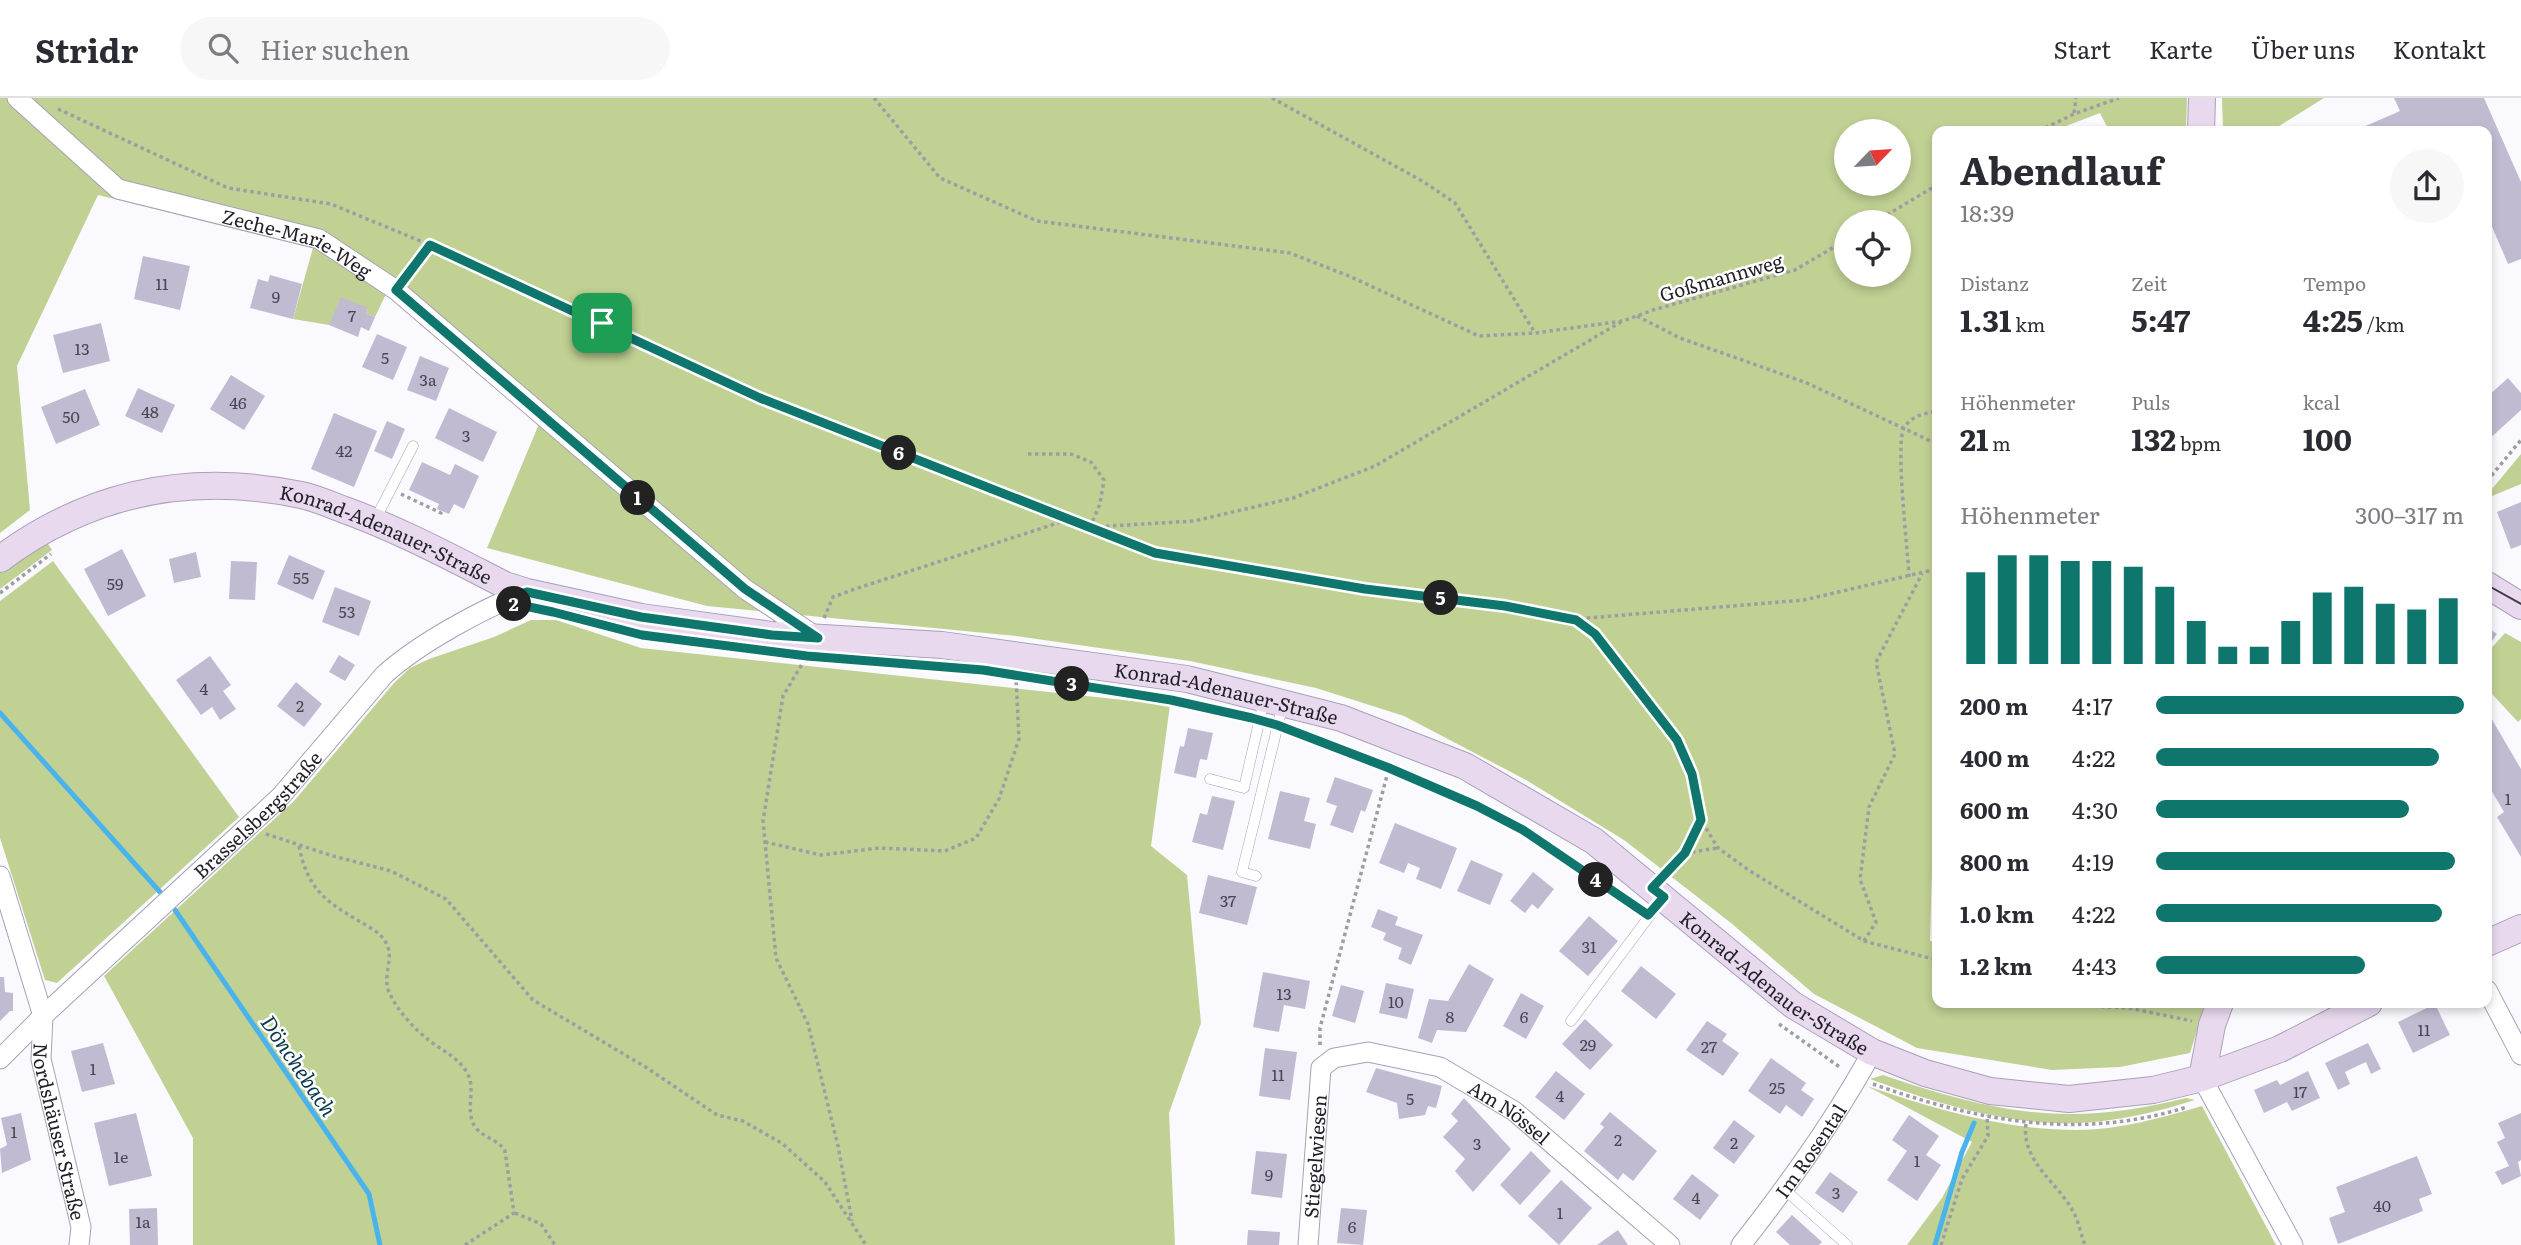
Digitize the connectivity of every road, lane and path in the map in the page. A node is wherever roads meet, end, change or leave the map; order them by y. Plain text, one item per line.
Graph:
1 (874, 98) edge
2 (1272, 98) edge
3 (2076, 98) edge
4 (2119, 98) edge
5 (2202, 98) edge
6 (21, 102) edge
7 (2074, 114) junction
8 (2049, 126) edge
9 (2201, 126) edge
10 (1932, 188) edge
11 (1895, 210) edge
12 (430, 245) junction
13 (1834, 247) edge
14 (396, 290) junction
15 (1637, 316) junction
16 (1623, 321) junction
17 (1535, 333) junction
18 (1932, 412) edge
19 (1904, 428) junction
20 (2521, 440) edge
21 (1932, 442) edge
22 (413, 446) dead end
23 (1028, 454) dead end
24 (2492, 475) edge
25 (406, 496) dead end
26 (442, 511) dead end
27 (375, 520) junction
28 (1069, 520) junction
29 (1090, 527) junction
30 (58, 549) dead end
31 (0, 559) edge
32 (1932, 571) edge
33 (1922, 574) junction
34 (1909, 577) junction
35 (2492, 588) edge
36 (527, 592) junction
37 (0, 593) edge
38 (2521, 606) edge
39 (1576, 620) junction
40 (813, 647) junction
41 (793, 654) dead end
42 (1029, 677) dead end
43 (1275, 709) junction
44 (1389, 768) junction
45 (1210, 779) dead end
46 (1701, 820) junction
47 (248, 826) junction
48 (765, 842) junction
49 (299, 845) junction
50 (1718, 848) junction
51 (1685, 853) junction
52 (0, 876) edge
53 (1256, 876) dead end
54 (1654, 900) junction
55 (2521, 928) edge
56 (1864, 941) junction
57 (2492, 941) edge
58 (1932, 959) edge
59 (2492, 1000) edge
60 (2129, 1008) edge
61 (2359, 1008) edge
62 (2216, 1014) edge
63 (43, 1016) junction
64 (1770, 1017) dead end
65 (1571, 1021) dead end
66 (1872, 1052) junction
67 (2521, 1055) edge
68 (0, 1059) edge
69 (1321, 1068) junction
70 (1858, 1079) junction
71 (2207, 1087) junction
72 (1987, 1115) junction
73 (2025, 1124) junction
74 (1784, 1189) junction
75 (514, 1213) junction
76 (852, 1221) junction
77 (79, 1245) edge
78 (465, 1245) edge
79 (555, 1245) edge
80 (866, 1245) edge
81 (1308, 1245) edge
82 (1670, 1245) edge
83 (1741, 1245) edge
84 (1847, 1245) edge
85 (1941, 1245) edge
86 (2085, 1245) edge
87 (2293, 1245) edge

1 - 17 path
2 - 17 path
3 - 7 path
4 - 7 path
5 - 9 main road
6 - 12 path
6 - 14 street, Zeche-Marie-Weg
7 - 8 path
10 - 11 path
12 - 14 path
12 - 28 path
13 - 15 path, Goßmannweg
14 - 40 street, Zeche-Marie-Weg
15 - 16 path, Goßmannweg
15 - 19 path
16 - 17 path
16 - 29 path
18 - 19 path
19 - 21 path
19 - 34 path
20 - 24 path
22 - 27 lane
23 - 29 path
25 - 26 path
27 - 31 main road, Konrad-Adenauer-Straße
27 - 36 main road, Konrad-Adenauer-Straße
28 - 29 path
28 - 40 path
29 - 39 path
30 - 37 path
32 - 33 path
33 - 34 path
33 - 56 path
34 - 39 path
35 - 38 main road
36 - 40 main road, Konrad-Adenauer-Straße
36 - 47 street, Brasselsbergstraße
39 - 46 path
40 - 41 path
40 - 43 main road, Konrad-Adenauer-Straße
40 - 48 path
42 - 48 path
43 - 44 path
43 - 45 lane
43 - 53 lane
43 - 54 main road, Konrad-Adenauer-Straße
44 - 54 path
44 - 69 path
46 - 50 path
46 - 51 path
47 - 49 path
47 - 63 street, Brasselsbergstraße
48 - 76 path
49 - 75 path
49 - 76 path
50 - 51 path
50 - 56 path
51 - 54 path
52 - 63 street, Nordshäuser Straße
54 - 65 lane
54 - 66 main road, Konrad-Adenauer-Straße
55 - 57 main road
56 - 58 path
59 - 67 street
60 - 62 path
61 - 71 main road, Konrad-Adenauer-Straße
62 - 71 main road
63 - 68 street, Brasselsbergstraße
63 - 77 street, Nordshäuser Straße
64 - 70 path
66 - 70 street, Im Rosental
66 - 71 main road, Konrad-Adenauer-Straße
69 - 81 street, Stiegelwiesen
69 - 82 street, Am Nössel
70 - 72 path
70 - 74 street, Im Rosental
71 - 73 path
71 - 87 street
72 - 73 path
72 - 85 path
73 - 86 path
74 - 83 street, Im Rosental
74 - 84 lane
75 - 78 path
75 - 79 path
76 - 80 path

